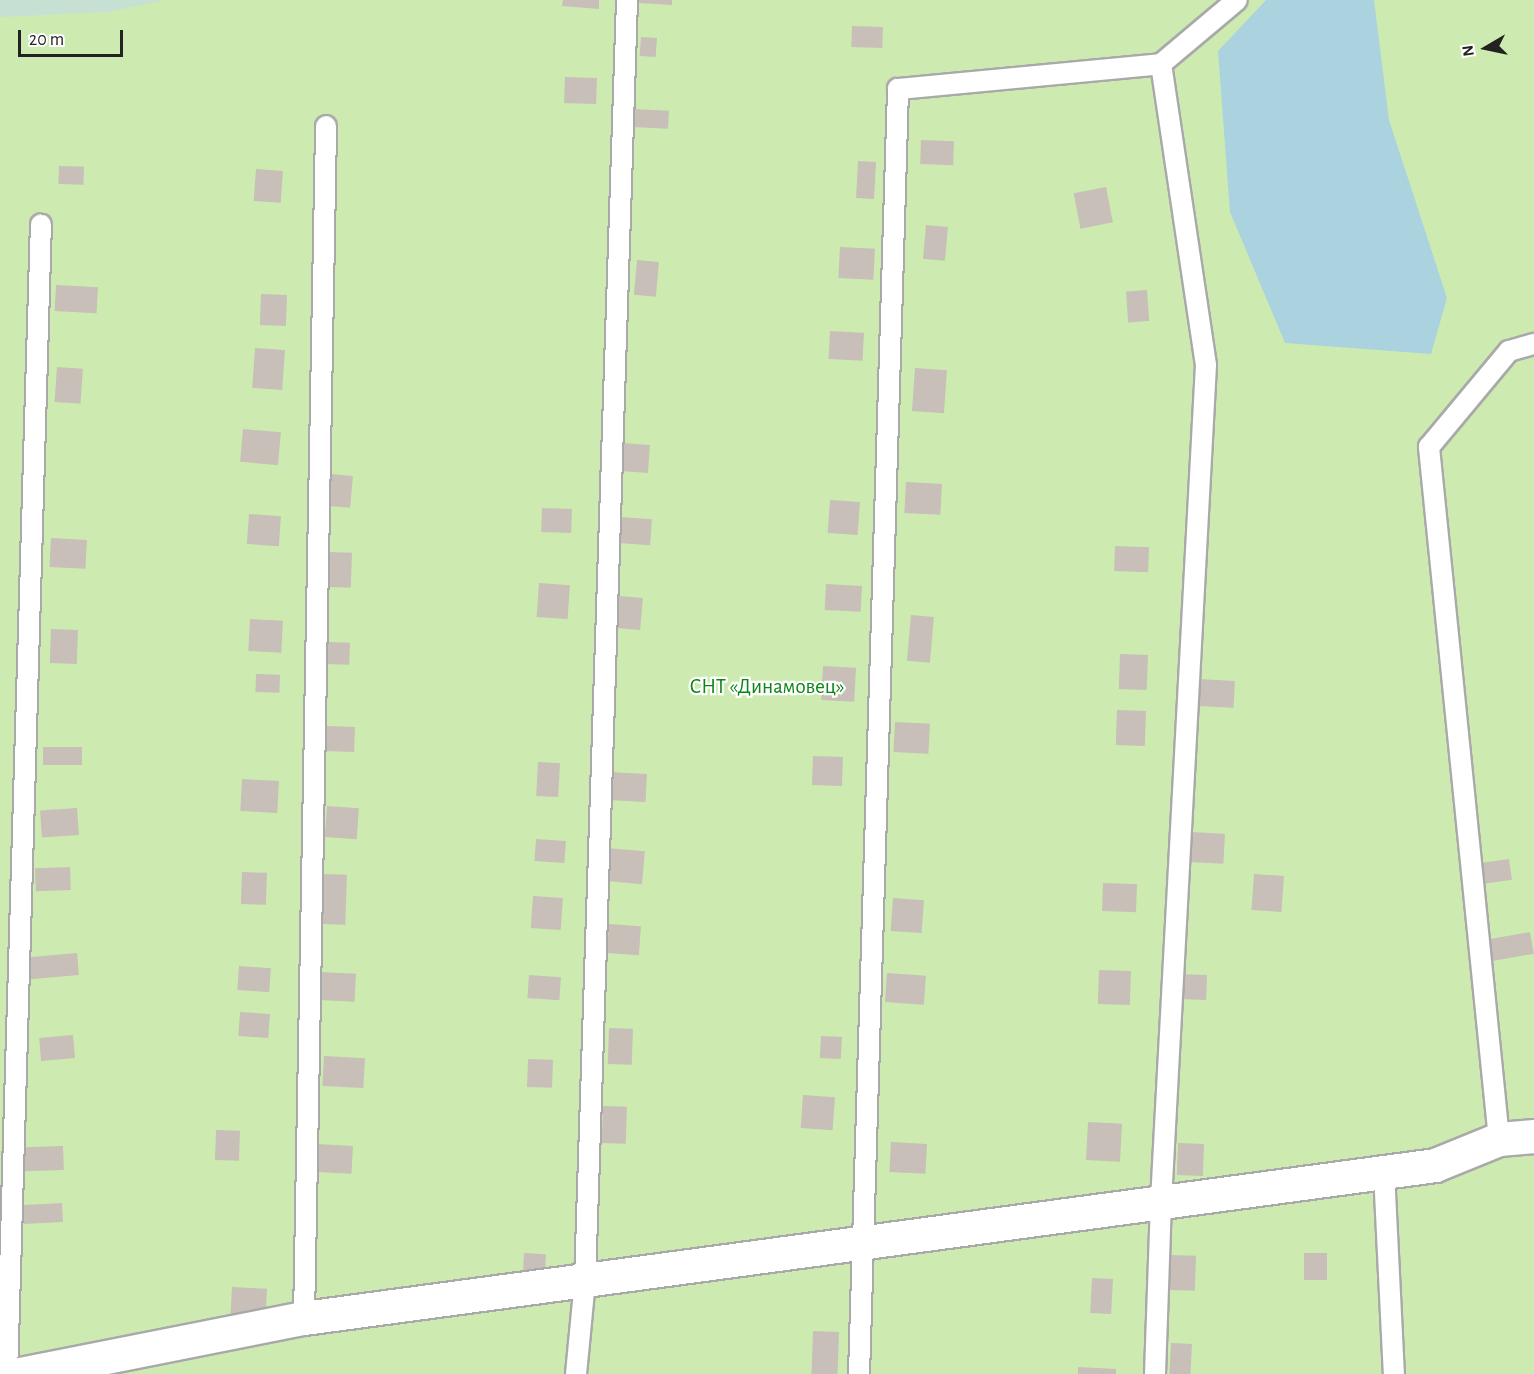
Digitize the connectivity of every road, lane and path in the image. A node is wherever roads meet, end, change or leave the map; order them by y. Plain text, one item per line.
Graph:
1 (627, 0) edge
2 (1237, 0) edge
3 (1161, 64) junction
4 (326, 126) dead end
5 (41, 225) dead end
6 (1534, 344) edge
7 (1534, 1136) edge
8 (1499, 1139) junction
9 (1384, 1172) junction
10 (1161, 1202) junction
11 (864, 1242) junction
12 (585, 1280) junction
13 (304, 1318) junction
14 (7, 1374) edge
15 (20, 1374) edge
16 (576, 1374) edge
17 (859, 1374) edge
18 (1155, 1374) edge
19 (1394, 1374) edge

1 - 12 lane
2 - 3 lane
3 - 10 lane
3 - 11 lane
4 - 13 lane
5 - 14 lane
6 - 8 lane
7 - 8 street
8 - 9 street
9 - 10 street
9 - 19 lane
10 - 11 street
10 - 18 lane
11 - 12 street
11 - 17 lane
12 - 13 street
12 - 16 lane
13 - 15 street

